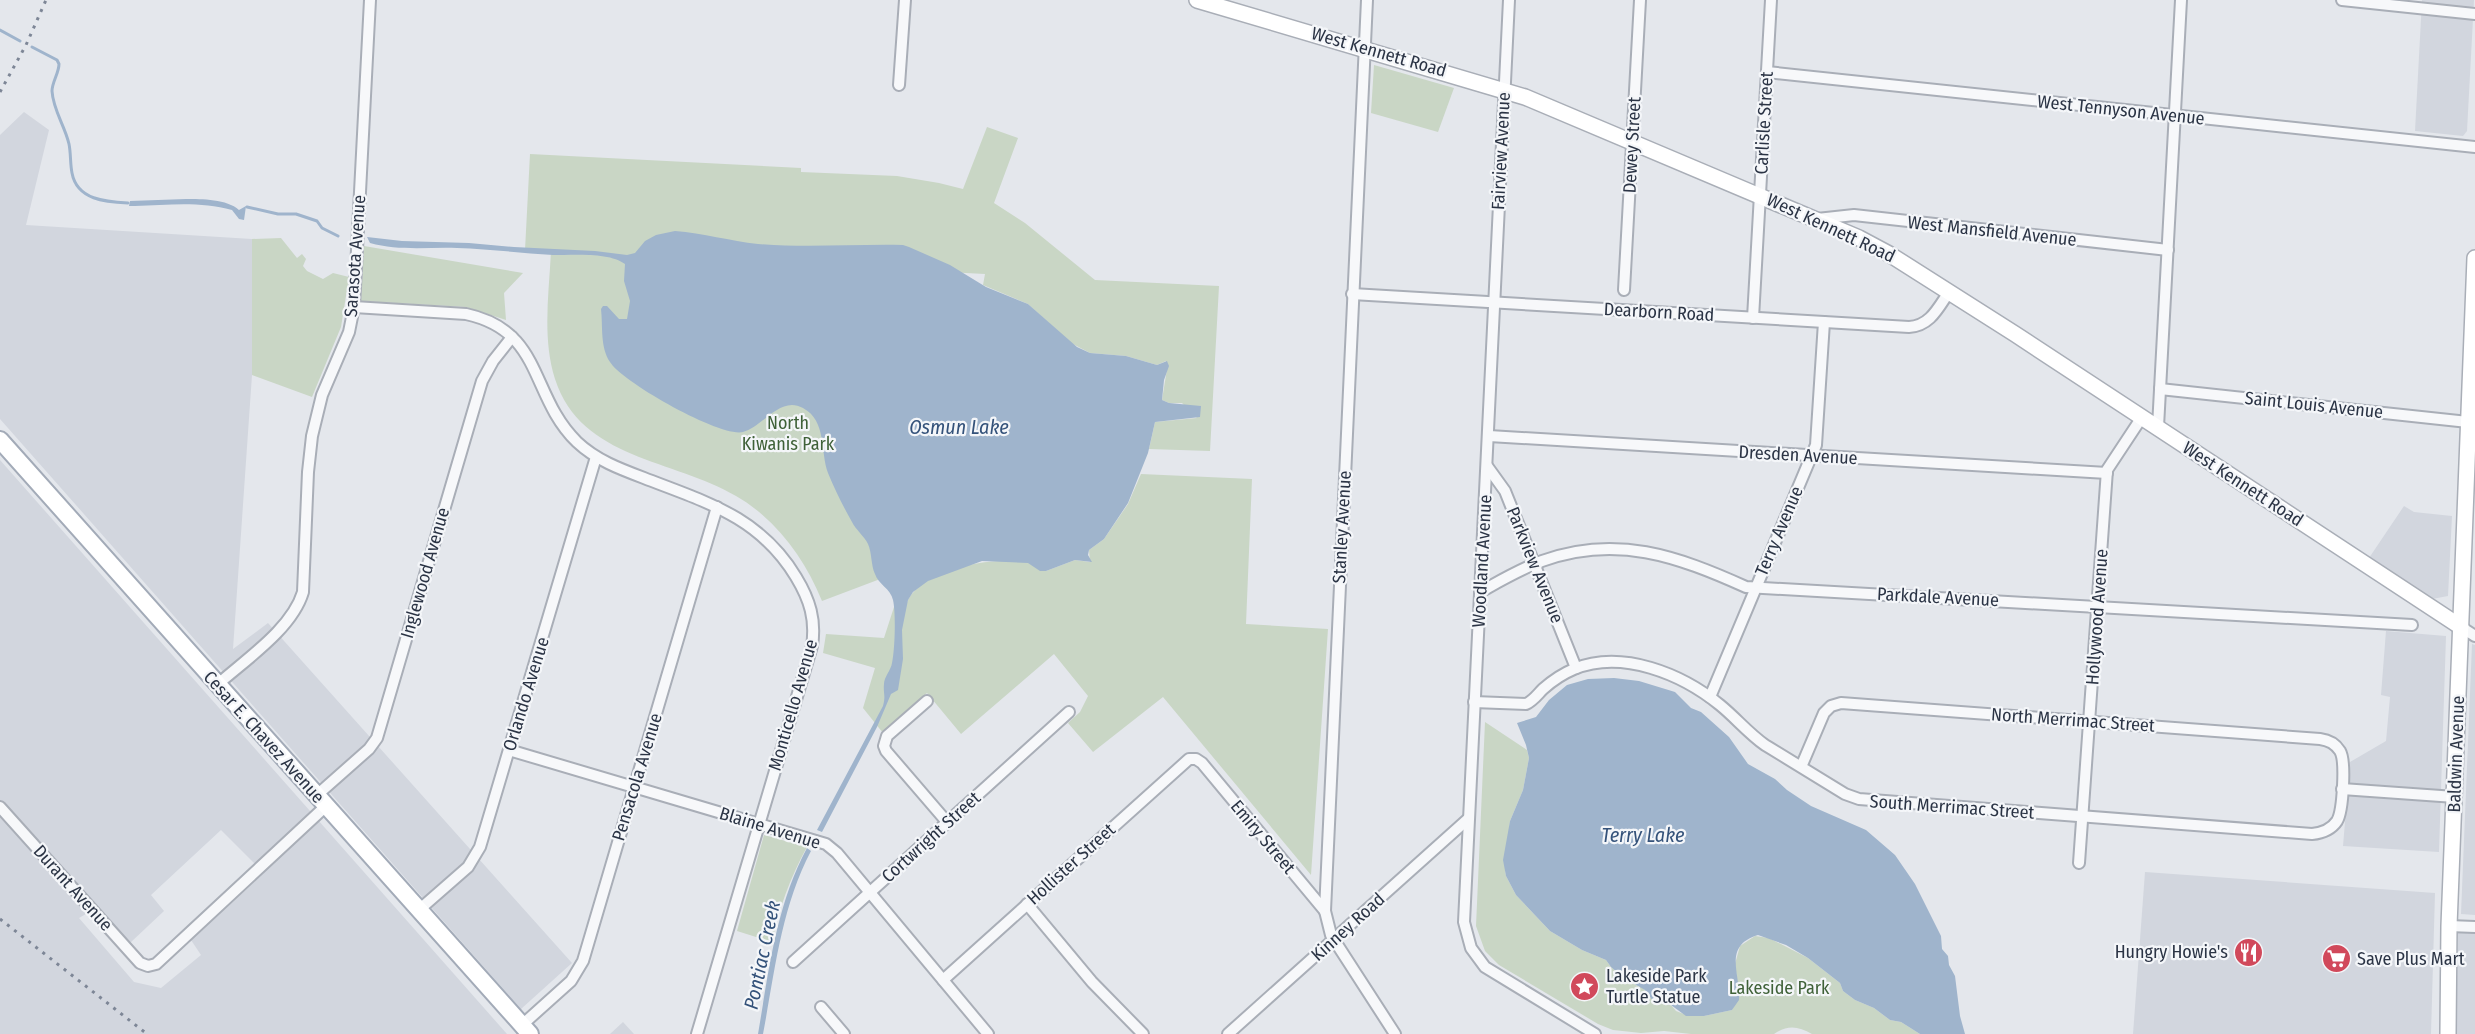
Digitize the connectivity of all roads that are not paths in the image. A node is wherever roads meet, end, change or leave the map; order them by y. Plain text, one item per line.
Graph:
1 (370, 0) edge
2 (905, 0) edge
3 (1367, 0) edge
4 (1509, 0) edge
5 (1640, 0) edge
6 (1771, 0) edge
7 (2181, 0) edge
8 (2342, 0) edge
9 (1207, 1) edge
10 (2475, 14) edge
11 (1365, 48) junction
12 (1767, 72) junction
13 (899, 85) dead end
14 (1504, 89) junction
15 (2175, 115) junction
16 (1632, 141) junction
17 (2475, 147) edge
18 (1760, 195) junction
19 (1817, 219) junction
20 (2168, 250) junction
21 (2475, 258) edge
22 (1624, 290) dead end
23 (1949, 292) junction
24 (1352, 294) junction
25 (1495, 302) junction
26 (354, 307) junction
27 (1753, 318) junction
28 (1824, 322) junction
29 (513, 337) junction
30 (2160, 389) junction
31 (2142, 417) junction
32 (2468, 422) junction
33 (2158, 427) junction
34 (1489, 436) junction
35 (0, 440) edge
36 (1811, 456) junction
37 (596, 457) junction
38 (1487, 466) junction
39 (2107, 473) junction
40 (717, 507) junction
41 (1534, 564) junction
42 (1756, 587) junction
43 (1480, 592) junction
44 (2099, 607) junction
45 (2412, 626) dead end
46 (2462, 627) junction
47 (2475, 636) edge
48 (1576, 668) junction
49 (217, 685) junction
50 (1710, 697) junction
51 (927, 701) dead end
52 (1474, 702) junction
53 (1069, 712) dead end
54 (2091, 721) junction
55 (509, 750) junction
56 (1202, 763) joint
57 (1800, 766) junction
58 (634, 787) junction
59 (2342, 789) junction
60 (2455, 796) junction
61 (322, 801) junction
62 (0, 807) edge
63 (2083, 817) junction
64 (1468, 819) junction
65 (947, 822) junction
66 (759, 824) junction
67 (2079, 863) dead end
68 (869, 892) junction
69 (1026, 904) junction
70 (420, 909) junction
71 (1325, 911) junction
72 (2449, 926) junction
73 (2475, 927) edge
74 (1334, 940) junction
75 (793, 962) dead end
76 (148, 966) joint
77 (943, 980) junction
78 (821, 1007) dead end
79 (526, 1029) edge
80 (697, 1034) edge
81 (844, 1034) edge
82 (988, 1034) edge
83 (1143, 1034) edge
84 (1228, 1034) edge
85 (1395, 1034) edge
86 (1595, 1034) edge
87 (2448, 1034) edge

1 - 26 street, Sarasota Avenue
2 - 13 street
3 - 11 street, Stanley Avenue
4 - 14 street, Fairview Avenue
5 - 16 street, Dewey Street
6 - 12 street, Carlisle Street
7 - 15 street
8 - 10 street
9 - 11 street, West Kennett Road
11 - 14 street, West Kennett Road
11 - 24 street, Stanley Avenue
12 - 15 street, West Tennyson Avenue
12 - 18 street, Carlisle Street
14 - 16 street, West Kennett Road
14 - 25 street, Fairview Avenue
15 - 17 street, West Tennyson Avenue
15 - 20 street
16 - 18 street, West Kennett Road
16 - 22 street, Dewey Street
18 - 19 street, West Kennett Road
18 - 27 street, Carlisle Street
19 - 20 street, West Mansfield Avenue
19 - 23 street, West Kennett Road
20 - 30 street
21 - 32 street, Baldwin Avenue
23 - 28 street, Dearborn Road
23 - 31 street, West Kennett Road
24 - 25 street, Dearborn Road
24 - 71 street, Stanley Avenue
25 - 27 street, Dearborn Road
25 - 34 street, Woodland Avenue
26 - 29 street, Monticello Avenue
26 - 49 street, Sarasota Avenue
27 - 28 street, Dearborn Road
28 - 36 street, Terry Avenue
29 - 37 street, Monticello Avenue
29 - 61 street, Inglewood Avenue
30 - 32 street, Saint Louis Avenue
30 - 33 street
31 - 33 street, West Kennett Road
31 - 39 street, Hollywood Avenue
32 - 46 street, Baldwin Avenue
33 - 46 street, West Kennett Road
34 - 36 street, Dresden Avenue
34 - 38 street, Woodland Avenue
35 - 49 main road, Cesar E. Chavez Avenue
36 - 39 street, Dresden Avenue
36 - 42 street, Terry Avenue
37 - 40 street, Monticello Avenue
37 - 55 street, Orlando Avenue
38 - 41 street, Parkview Avenue
38 - 43 street, Woodland Avenue
39 - 44 street, Hollywood Avenue
40 - 58 street, Pensacola Avenue
40 - 66 street, Monticello Avenue
41 - 42 street, Parkdale Avenue
41 - 43 street, Parkdale Avenue
41 - 48 street, Parkview Avenue
42 - 44 street, Parkdale Avenue
42 - 50 street, Terry Avenue
43 - 52 street, Woodland Avenue
44 - 45 street, Parkdale Avenue
44 - 54 street, Hollywood Avenue
46 - 47 street
46 - 60 street, Baldwin Avenue
48 - 50 street, South Merrimac Street
48 - 52 street, South Merrimac Street
49 - 61 main road, Cesar E. Chavez Avenue
50 - 57 street, South Merrimac Street
51 - 65 street
52 - 64 street, Woodland Avenue
53 - 65 street, Cortwright Street
54 - 57 street, North Merrimac Street
54 - 59 street, North Merrimac Street
54 - 63 street, Hollywood Avenue
55 - 58 street, Blaine Avenue
55 - 70 street, Orlando Avenue
56 - 69 street, Hollister Street
56 - 71 street, Emiry Street
57 - 63 street, South Merrimac Street
58 - 66 street, Blaine Avenue
58 - 79 street, Pensacola Avenue
59 - 60 street
59 - 63 street, South Merrimac Street
60 - 72 street, Baldwin Avenue
61 - 70 main road, Cesar E. Chavez Avenue
61 - 76 street, Inglewood Avenue
62 - 76 street, Durant Avenue
63 - 67 street, Hollywood Avenue
64 - 74 street, Kinney Road
64 - 86 street, Woodland Avenue
65 - 68 street, Cortwright Street
66 - 68 street, Blaine Avenue
66 - 80 street, Monticello Avenue
68 - 75 street, Cortwright Street
68 - 77 street, Blaine Avenue
69 - 77 street, Hollister Street
69 - 83 street
70 - 79 main road, Cesar E. Chavez Avenue
71 - 74 street, Stanley Avenue
72 - 73 street
72 - 87 street, Baldwin Avenue
74 - 84 street, Kinney Road
74 - 85 street, Stanley Avenue
77 - 82 street, Blaine Avenue
78 - 81 street

